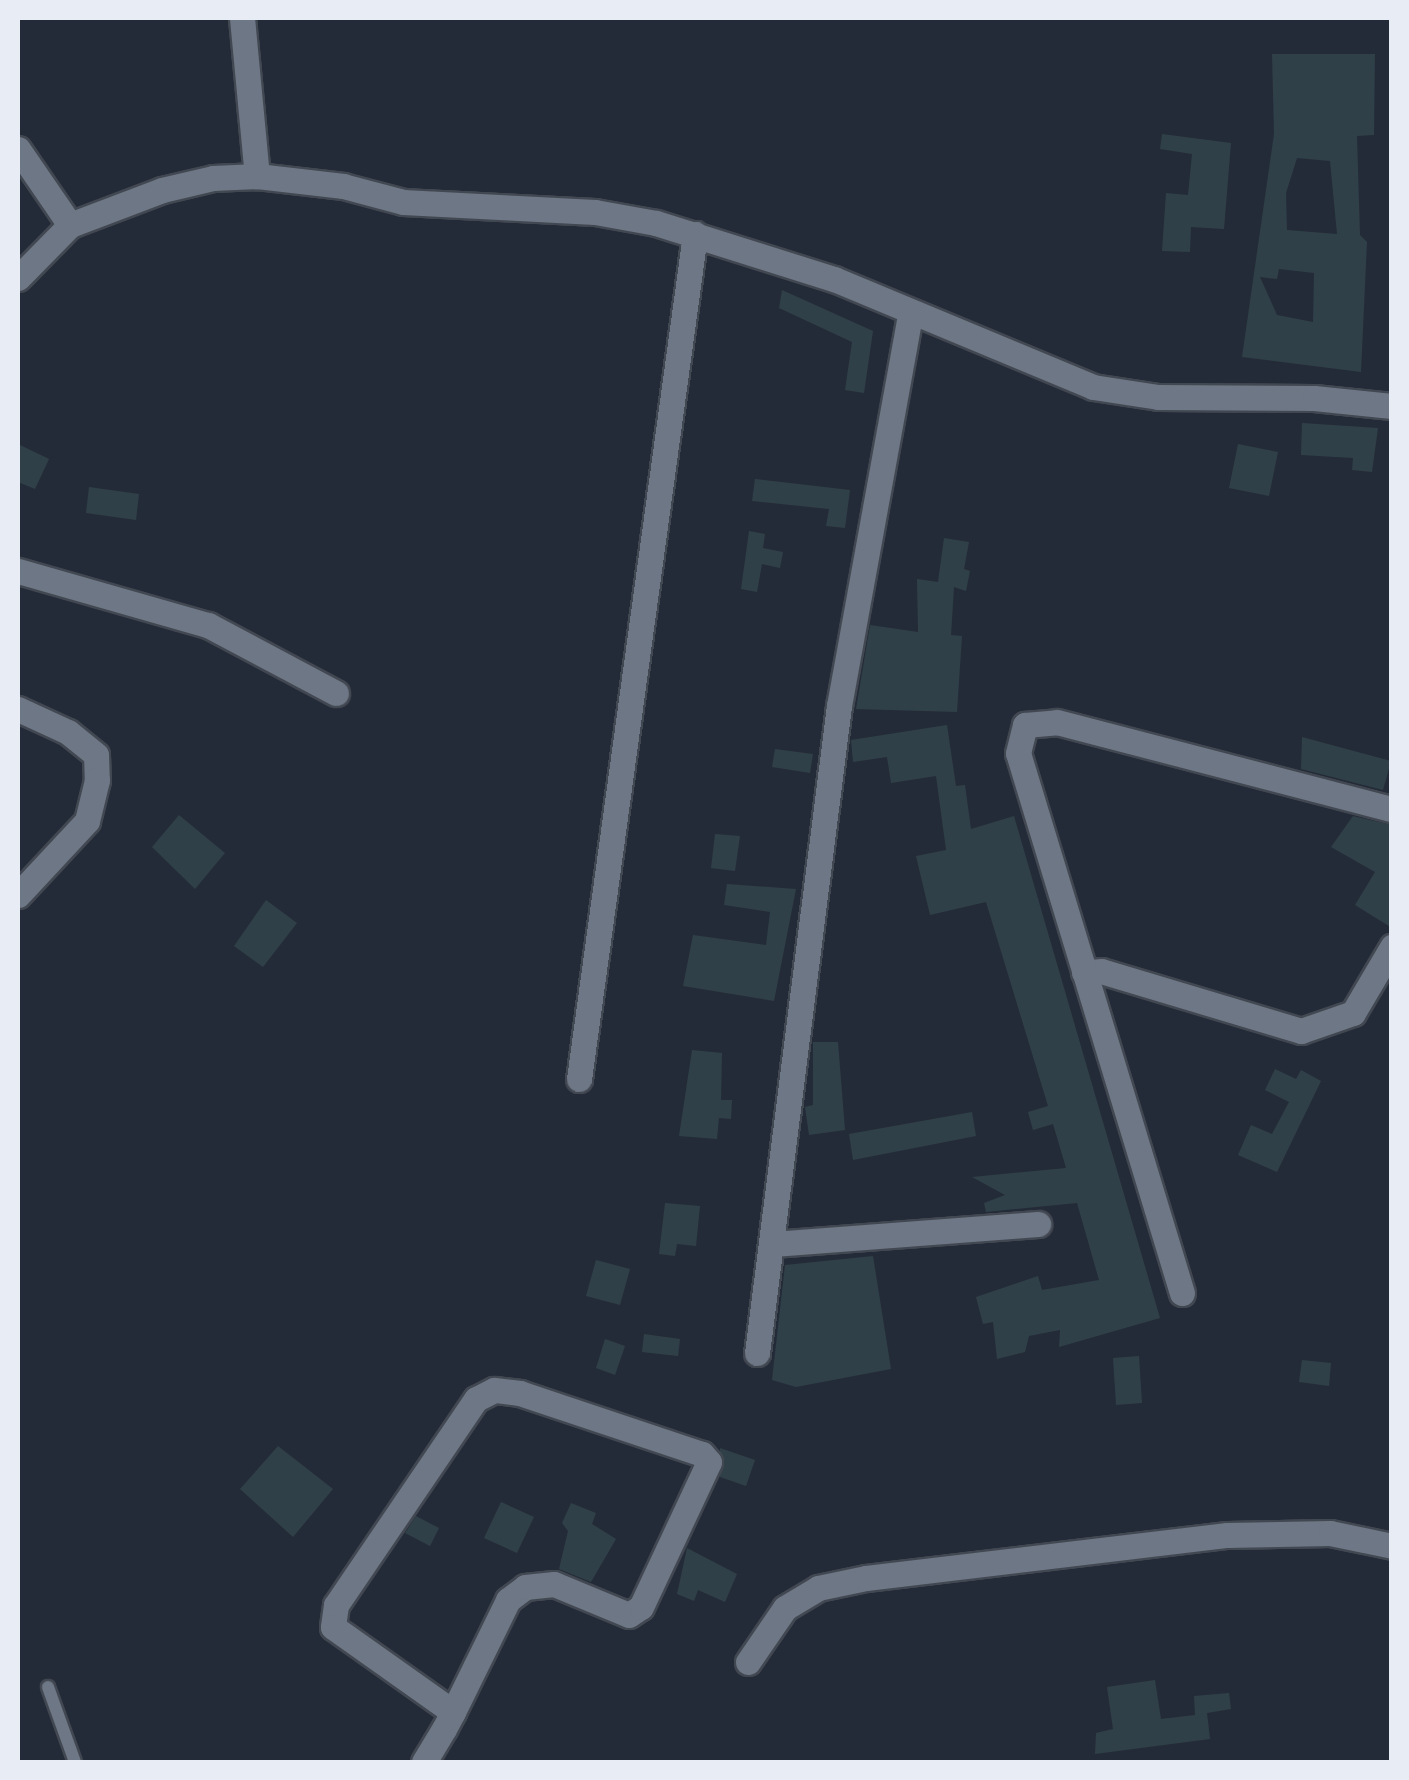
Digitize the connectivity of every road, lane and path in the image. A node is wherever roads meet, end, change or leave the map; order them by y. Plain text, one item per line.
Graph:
1 (242, 18) edge
2 (18, 149) edge
3 (256, 176) junction
4 (70, 226) junction
5 (695, 234) junction
6 (18, 278) edge
7 (910, 315) junction
8 (1392, 406) edge
9 (18, 571) edge
10 (336, 693) dead end
11 (18, 709) edge
12 (1392, 809) edge
13 (18, 895) edge
14 (1392, 948) edge
15 (1084, 972) junction
16 (579, 1079) dead end
17 (1038, 1224) dead end
18 (772, 1244) junction
19 (1182, 1293) dead end
20 (756, 1352) dead end
21 (1392, 1546) edge
22 (748, 1662) dead end
23 (48, 1687) dead end
24 (453, 1712) junction
25 (75, 1762) edge
26 (424, 1762) edge

1 - 3 street
2 - 4 street
3 - 4 street
3 - 5 street
4 - 6 street
5 - 7 street
5 - 16 street
7 - 8 street
7 - 18 street
9 - 10 street
11 - 13 street
12 - 15 street
14 - 15 street
15 - 19 street
17 - 18 street
18 - 20 street
21 - 22 street
23 - 25 lane
24 - 24 street
24 - 26 street

